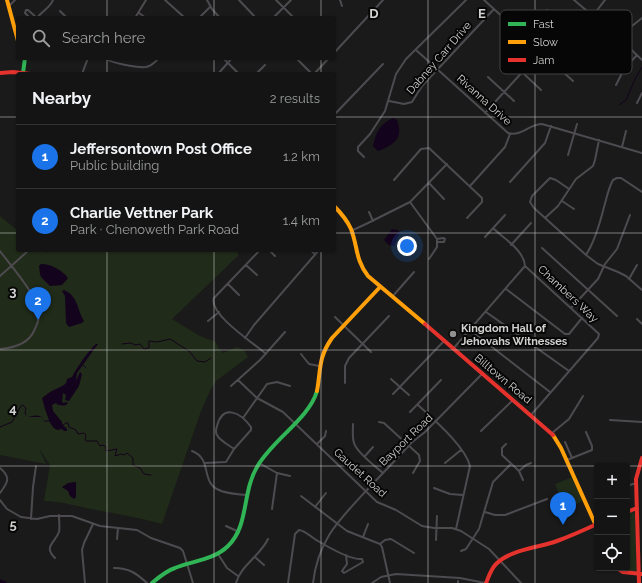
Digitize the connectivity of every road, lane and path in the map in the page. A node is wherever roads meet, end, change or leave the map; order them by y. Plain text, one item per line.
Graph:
1 (7, 0) edge
2 (15, 0) edge
3 (53, 0) edge
4 (146, 0) edge
5 (165, 0) edge
6 (206, 0) edge
7 (239, 0) edge
8 (276, 0) edge
9 (291, 0) edge
10 (340, 0) edge
11 (383, 0) edge
12 (466, 0) edge
13 (484, 0) edge
14 (574, 0) edge
15 (605, 0) edge
16 (9, 6) junction
17 (342, 6) dead end
18 (210, 7) junction
19 (283, 8) junction
20 (494, 9) junction
21 (586, 10) edge
22 (596, 10) edge
23 (60, 11) dead end
24 (139, 13) junction
25 (500, 14) edge
26 (29, 16) edge
27 (35, 16) edge
28 (38, 16) edge
29 (65, 16) edge
30 (137, 16) edge
31 (143, 16) edge
32 (183, 16) edge
33 (201, 16) edge
34 (218, 16) edge
35 (254, 16) edge
36 (275, 16) edge
37 (292, 16) edge
38 (642, 18) edge
39 (632, 26) edge
40 (16, 30) edge
41 (416, 50) junction
42 (632, 50) edge
43 (336, 51) edge
44 (637, 55) junction
45 (25, 60) edge
46 (87, 60) edge
47 (107, 60) edge
48 (158, 60) edge
49 (225, 60) edge
50 (230, 60) edge
51 (298, 60) edge
52 (327, 60) edge
53 (632, 60) edge
54 (642, 60) edge
55 (228, 63) junction
56 (383, 64) dead end
57 (265, 65) dead end
58 (438, 70) junction
59 (24, 72) edge
60 (83, 72) edge
61 (220, 72) edge
62 (237, 72) edge
63 (258, 72) edge
64 (311, 72) edge
65 (315, 72) edge
66 (0, 73) edge
67 (16, 73) edge
68 (520, 74) edge
69 (524, 74) edge
70 (565, 74) edge
71 (622, 74) edge
72 (488, 77) dead end
73 (573, 81) dead end
74 (616, 85) dead end
75 (541, 90) dead end
76 (504, 92) junction
77 (642, 93) edge
78 (389, 101) junction
79 (514, 101) dead end
80 (637, 103) dead end
81 (336, 113) edge
82 (485, 113) junction
83 (577, 124) dead end
84 (551, 126) junction
85 (626, 131) dead end
86 (574, 133) junction
87 (510, 134) junction
88 (599, 140) junction
89 (622, 147) junction
90 (642, 153) edge
91 (568, 155) dead end
92 (364, 157) dead end
93 (447, 164) junction
94 (394, 180) dead end
95 (510, 182) dead end
96 (429, 183) junction
97 (470, 186) junction
98 (569, 189) junction
99 (642, 192) edge
100 (444, 199) dead end
101 (562, 201) junction
102 (410, 202) junction
103 (336, 208) edge
104 (574, 209) dead end
105 (368, 212) dead end
106 (505, 215) dead end
107 (630, 215) dead end
108 (467, 218) dead end
109 (545, 218) junction
110 (373, 221) junction
111 (531, 223) dead end
112 (493, 228) junction
113 (351, 230) junction
114 (485, 237) dead end
115 (437, 239) junction
116 (438, 242) junction
117 (512, 245) junction
118 (542, 248) dead end
119 (0, 251) edge
120 (28, 252) edge
121 (258, 252) edge
122 (271, 252) edge
123 (312, 252) edge
124 (315, 254) joint
125 (586, 255) junction
126 (275, 256) dead end
127 (429, 260) dead end
128 (246, 264) junction
129 (10, 265) junction
130 (637, 265) dead end
131 (525, 266) junction
132 (603, 267) junction
133 (414, 272) dead end
134 (257, 275) dead end
135 (0, 276) edge
136 (629, 279) junction
137 (228, 284) junction
138 (380, 287) junction
139 (506, 289) junction
140 (588, 290) junction
141 (642, 290) edge
142 (239, 296) dead end
143 (392, 297) junction
144 (571, 308) junction
145 (219, 312) junction
146 (486, 312) junction
147 (389, 316) dead end
148 (616, 316) dead end
149 (335, 317) dead end
150 (582, 318) junction
151 (637, 319) dead end
152 (208, 321) dead end
153 (642, 324) edge
154 (344, 325) junction
155 (470, 330) junction
156 (285, 332) dead end
157 (245, 338) junction
158 (444, 341) junction
159 (362, 344) junction
160 (0, 349) edge
161 (453, 349) junction
162 (371, 352) dead end
163 (266, 354) junction
164 (301, 354) dead end
165 (319, 366) junction
166 (569, 371) junction
167 (482, 374) junction
168 (391, 379) dead end
169 (238, 380) junction
170 (441, 380) dead end
171 (344, 383) dead end
172 (231, 386) dead end
173 (290, 386) dead end
174 (400, 387) junction
175 (550, 392) junction
176 (393, 394) dead end
177 (409, 395) dead end
178 (583, 396) dead end
179 (257, 398) junction
180 (513, 400) junction
181 (418, 405) junction
182 (410, 412) dead end
183 (531, 414) junction
184 (243, 418) junction
185 (610, 420) dead end
186 (379, 422) dead end
187 (436, 422) junction
188 (642, 422) edge
189 (295, 423) junction
190 (353, 424) dead end
191 (255, 426) dead end
192 (251, 427) junction
193 (326, 431) dead end
194 (481, 431) dead end
195 (586, 432) dead end
196 (552, 433) junction
197 (565, 442) dead end
198 (317, 444) junction
199 (506, 444) dead end
200 (409, 445) junction
201 (373, 447) dead end
202 (234, 449) junction
203 (461, 450) junction
204 (192, 451) dead end
205 (365, 456) junction
206 (572, 458) junction
207 (642, 458) edge
208 (567, 460) junction
209 (205, 463) junction
210 (259, 463) junction
211 (445, 463) dead end
212 (531, 463) dead end
213 (511, 464) junction
214 (36, 466) dead end
215 (0, 468) edge
216 (640, 470) edge
217 (518, 471) junction
218 (383, 473) junction
219 (413, 473) dead end
220 (277, 474) junction
221 (290, 476) dead end
222 (523, 480) dead end
223 (636, 483) junction
224 (630, 485) edge
225 (434, 488) dead end
226 (366, 491) junction
227 (0, 493) edge
228 (326, 493) dead end
229 (246, 495) junction
230 (463, 495) junction
231 (301, 496) dead end
232 (547, 499) dead end
233 (0, 500) edge
234 (315, 507) junction
235 (637, 508) junction
236 (272, 509) dead end
237 (630, 511) edge
238 (484, 512) junction
239 (60, 515) junction
240 (437, 516) dead end
241 (32, 519) junction
242 (594, 521) edge
243 (336, 523) junction
244 (93, 524) junction
245 (368, 524) dead end
246 (226, 526) dead end
247 (594, 527) edge
248 (118, 528) junction
249 (437, 528) junction
250 (456, 528) junction
251 (239, 532) junction
252 (640, 536) edge
253 (363, 537) junction
254 (474, 538) junction
255 (117, 539) dead end
256 (268, 539) dead end
257 (436, 540) dead end
258 (380, 544) junction
259 (324, 545) junction
260 (461, 552) dead end
261 (414, 553) dead end
262 (218, 554) junction
263 (346, 555) junction
264 (255, 557) junction
265 (55, 558) dead end
266 (500, 560) junction
267 (187, 564) junction
268 (264, 565) dead end
269 (114, 568) dead end
270 (621, 571) edge
271 (640, 574) edge
272 (388, 575) junction
273 (238, 576) junction
274 (85, 583) edge
275 (146, 583) edge
276 (152, 583) edge
277 (193, 583) edge
278 (236, 583) edge
279 (288, 583) edge
280 (313, 583) edge
281 (372, 583) edge
282 (390, 583) edge
283 (486, 583) edge
284 (521, 583) edge
285 (639, 583) edge

1 - 16 main road
2 - 16 street
3 - 28 street
4 - 24 street
5 - 32 street
6 - 18 street
7 - 35 street
8 - 19 street
9 - 19 street
10 - 17 street
11 - 43 street
12 - 41 street
13 - 20 street
14 - 21 street
15 - 22 street
16 - 40 main road
18 - 33 street
18 - 34 street
19 - 36 street
19 - 37 street
20 - 25 street
20 - 58 street, Dabney Carr Drive
23 - 29 street
24 - 30 street
24 - 31 street
26 - 27 street
38 - 39 street
41 - 58 street, Rivanna Drive
41 - 78 street
42 - 44 street
44 - 53 street
44 - 54 street
45 - 59 main road
46 - 60 street
47 - 48 street
49 - 55 street
50 - 55 street
51 - 64 street
52 - 65 street
55 - 61 street
55 - 62 street
56 - 81 street
57 - 63 street
58 - 78 street, Dabney Carr Drive
58 - 82 street, Rivanna Drive
66 - 67 main road
68 - 76 street
69 - 75 street
70 - 73 street
71 - 74 street
72 - 76 street
76 - 79 street
76 - 82 street
77 - 80 street
78 - 92 street
82 - 87 street, Rivanna Drive
83 - 86 street
84 - 86 street, Rivanna Drive
84 - 87 street, Rivanna Drive
84 - 95 street
85 - 89 street
86 - 88 street, Rivanna Drive
86 - 91 street
87 - 97 street
88 - 89 street, Rivanna Drive
88 - 98 street
89 - 90 street, Rivanna Drive
93 - 94 street
93 - 96 street
93 - 97 street
96 - 100 street
96 - 102 street
97 - 108 street
98 - 101 street
98 - 109 street
99 - 125 street
101 - 104 street
101 - 109 street
102 - 110 street
102 - 115 street
103 - 113 main road, Billtown Road
105 - 110 street
106 - 112 street
107 - 132 street
109 - 125 street
110 - 113 street
111 - 117 street
112 - 114 street
112 - 117 street, Chambers Way
113 - 138 main road, Billtown Road
115 - 116 street
115 - 116 street
116 - 127 street
117 - 131 street, Chambers Way
118 - 140 street
119 - 129 street
120 - 129 street
121 - 128 street
122 - 126 street
123 - 124 street
124 - 157 street
125 - 132 street
128 - 134 street
128 - 137 street
129 - 135 street
129 - 160 street
130 - 136 street
131 - 139 street
131 - 144 street, Chambers Way
132 - 136 street
132 - 140 street
133 - 143 street
136 - 141 street
137 - 142 street
137 - 145 street
138 - 143 main road, Billtown Road
138 - 154 main road
139 - 146 street
139 - 150 street
140 - 144 street
140 - 148 street
143 - 158 main road, Billtown Road
144 - 150 street, Chambers Way
145 - 152 street
145 - 157 street
146 - 155 street
146 - 166 street
147 - 159 street
149 - 154 street
150 - 166 street, Chambers Way
151 - 153 street
154 - 159 street
154 - 165 main road
155 - 161 street
155 - 175 street
156 - 163 street
157 - 163 street
158 - 161 main road, Billtown Road
158 - 174 street
159 - 162 street
159 - 171 street
161 - 167 main road, Billtown Road
163 - 169 street
164 - 165 street
165 - 189 main road
166 - 175 street
167 - 180 main road, Billtown Road
167 - 187 street, Bayport Road
168 - 174 street
169 - 172 street
169 - 179 street, Gaudet Road
170 - 181 street
173 - 179 street
174 - 176 street
174 - 177 street
175 - 183 street
178 - 196 street
179 - 184 street
179 - 189 street, Gaudet Road
180 - 183 main road, Billtown Road
180 - 194 street
181 - 182 street
181 - 187 street
183 - 196 main road, Billtown Road
184 - 192 street
184 - 202 street
185 - 188 street
186 - 200 street
187 - 200 street, Bayport Road
187 - 203 street
189 - 198 street, Gaudet Road
189 - 210 main road
190 - 205 street
191 - 192 street
192 - 202 street
193 - 198 street
195 - 206 street
196 - 208 main road, Billtown Road
197 - 206 street
198 - 226 street, Gaudet Road
199 - 213 street
200 - 218 street, Bayport Road
200 - 219 street
201 - 205 street
202 - 209 street
203 - 211 street
203 - 230 street
204 - 209 street
205 - 218 street
206 - 208 street
207 - 216 main road
208 - 242 main road, Billtown Road
209 - 229 street
210 - 220 street
210 - 229 main road
212 - 217 street
213 - 217 street
213 - 238 street
214 - 241 street
215 - 227 street
216 - 223 main road
217 - 222 street
218 - 226 street, Bayport Road
220 - 221 street
220 - 236 street
223 - 224 street
223 - 235 main road
225 - 230 street
226 - 243 street, Bayport Road
226 - 249 street, Gaudet Road
228 - 234 street
229 - 251 main road
230 - 250 street
231 - 234 street
232 - 238 street
233 - 241 street
234 - 243 street
235 - 237 main road
235 - 252 main road
238 - 254 street
239 - 241 street
239 - 244 street
239 - 265 street
240 - 249 street
243 - 253 street
243 - 259 street, Bayport Road
244 - 248 street
244 - 274 street
245 - 253 street
246 - 251 street
247 - 266 main road
248 - 255 street
248 - 267 street
249 - 250 street, Gaudet Road
249 - 257 street
250 - 254 street, Gaudet Road
251 - 262 main road
252 - 271 main road
253 - 258 street
254 - 260 street
254 - 266 street, Gaudet Road
256 - 264 street
258 - 261 street
258 - 272 street
259 - 263 street
259 - 279 street
259 - 280 street, Bayport Road
262 - 267 main road
262 - 273 street
263 - 263 street
264 - 268 street
264 - 273 street
266 - 283 main road
266 - 284 street, Gaudet Road
267 - 276 main road
267 - 277 street
269 - 275 street
270 - 271 main road
271 - 285 main road
272 - 281 street
272 - 282 street
272 - 283 street
273 - 278 street

